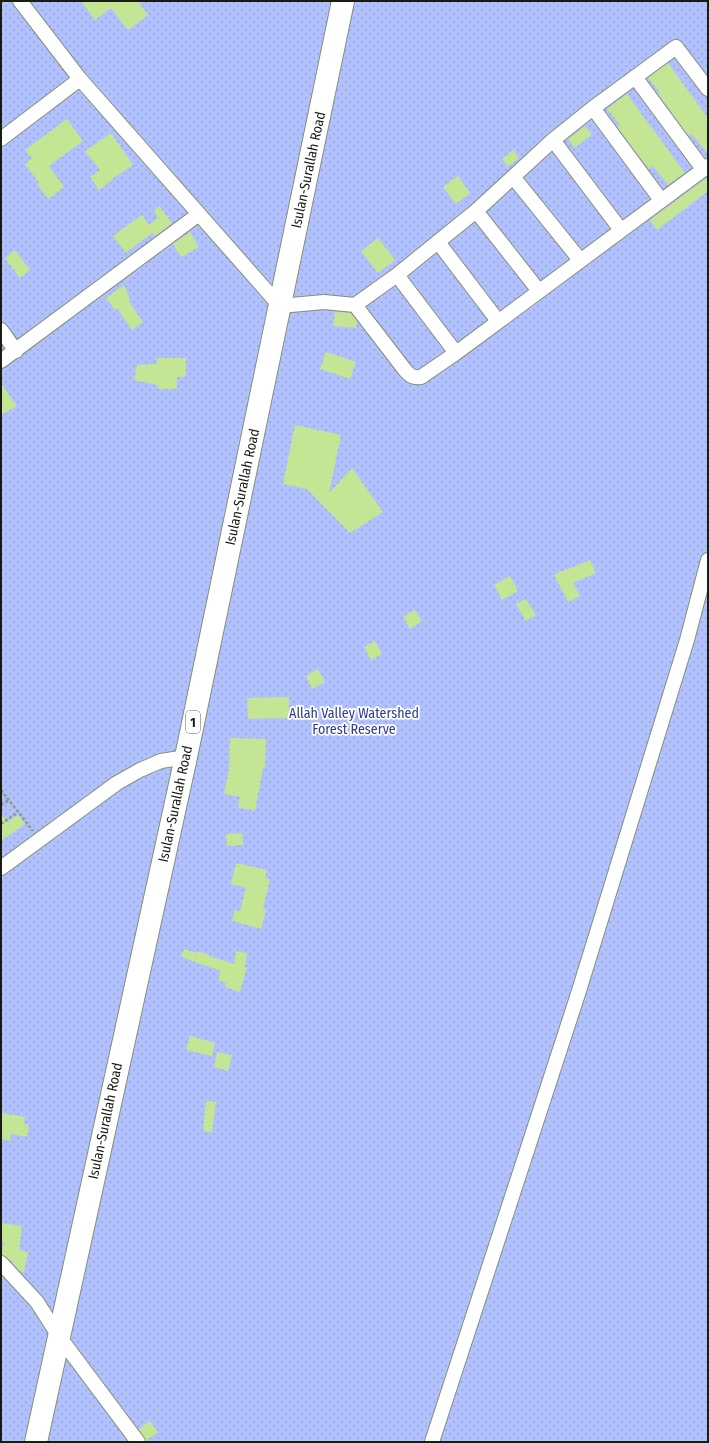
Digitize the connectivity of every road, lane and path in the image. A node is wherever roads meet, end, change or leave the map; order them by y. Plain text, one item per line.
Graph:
1 (20, 1) edge
2 (343, 1) edge
3 (635, 77) junction
4 (80, 79) junction
5 (708, 89) edge
6 (594, 108) junction
7 (1, 139) edge
8 (553, 140) junction
9 (706, 167) edge
10 (514, 178) junction
11 (661, 200) junction
12 (476, 211) junction
13 (199, 214) junction
14 (621, 230) junction
15 (438, 242) junction
16 (580, 260) junction
17 (397, 275) junction
18 (539, 291) junction
19 (355, 305) junction
20 (280, 306) junction
21 (498, 321) junction
22 (1, 330) edge
23 (16, 351) junction
24 (456, 353) junction
25 (1, 362) edge
26 (708, 560) edge
27 (186, 756) junction
28 (1, 790) edge
29 (9, 800) junction
30 (1, 806) edge
31 (18, 812) junction
32 (1, 824) edge
33 (39, 839) junction
34 (1, 868) edge
35 (1, 1263) edge
36 (58, 1335) junction
37 (36, 1442) edge
38 (138, 1442) edge
39 (432, 1442) edge

1 - 4 street
2 - 20 highway, Isulan-Surallah Road / 1
3 - 5 street
3 - 6 street
3 - 9 street
4 - 7 street
4 - 13 street
6 - 8 street
6 - 11 street
8 - 10 street
8 - 14 street
9 - 11 street
10 - 12 street
10 - 16 street
11 - 14 street
12 - 15 street
12 - 18 street
13 - 20 street
13 - 23 street
14 - 16 street
15 - 17 street
15 - 21 street
16 - 18 street
17 - 19 street
17 - 24 street
18 - 21 street
19 - 20 street
19 - 24 street
20 - 27 highway, Isulan-Surallah Road / 1
21 - 24 street
22 - 23 street
23 - 25 street
26 - 39 street
27 - 33 street
27 - 36 highway, Isulan-Surallah Road / 1
28 - 29 path
29 - 30 path
29 - 31 path
31 - 32 path
31 - 33 path
33 - 34 street
35 - 36 street
36 - 37 highway, Isulan-Surallah Road / 1
36 - 38 street

